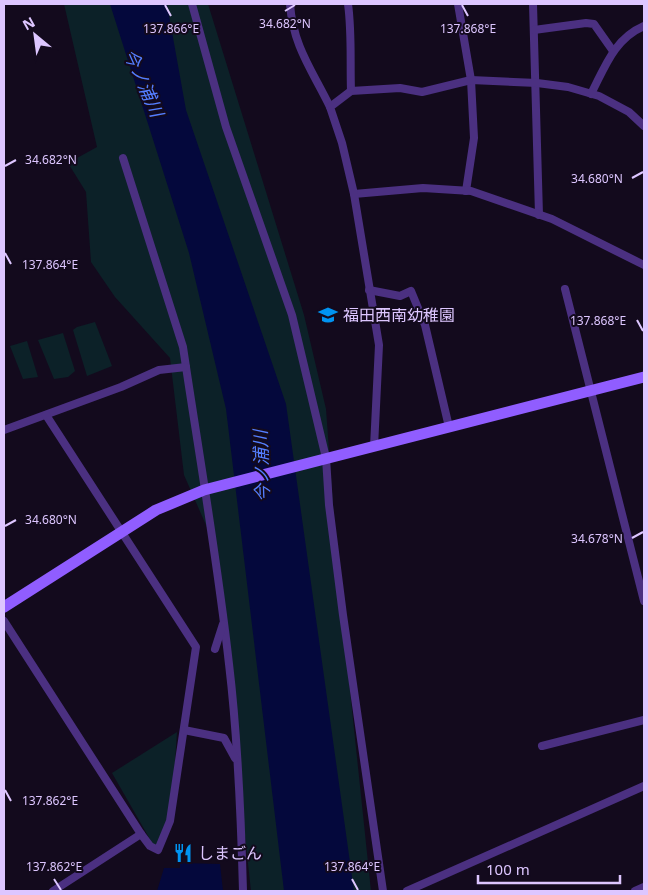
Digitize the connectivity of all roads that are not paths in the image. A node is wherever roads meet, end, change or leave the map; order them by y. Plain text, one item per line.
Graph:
1 (192, 4) edge
2 (290, 4) edge
3 (348, 4) edge
4 (458, 4) edge
5 (533, 4) edge
6 (644, 26) edge
7 (534, 30) junction
8 (612, 51) junction
9 (471, 80) junction
10 (537, 84) junction
11 (351, 91) junction
12 (591, 94) junction
13 (330, 107) junction
14 (644, 126) edge
15 (123, 158) dead end
16 (466, 190) junction
17 (354, 194) junction
18 (539, 215) junction
19 (644, 265) edge
20 (564, 289) dead end
21 (369, 290) junction
22 (186, 367) junction
23 (644, 377) edge
24 (590, 391) junction
25 (46, 415) junction
26 (450, 427) junction
27 (4, 430) edge
28 (374, 446) junction
29 (324, 458) junction
30 (205, 490) junction
31 (120, 531) junction
32 (644, 601) edge
33 (4, 607) edge
34 (4, 621) edge
35 (224, 621) junction
36 (215, 649) dead end
37 (644, 720) edge
38 (184, 730) junction
39 (542, 746) dead end
40 (238, 764) junction
41 (644, 786) edge
42 (141, 834) junction
43 (644, 888) edge
44 (53, 891) edge
45 (243, 891) edge
46 (383, 891) edge
47 (406, 891) edge
48 (635, 891) edge

1 - 29 street
2 - 13 street
3 - 11 street
4 - 9 street
5 - 7 street
6 - 8 street
7 - 8 street
7 - 10 street
8 - 12 street
9 - 10 street
9 - 11 street
9 - 16 street
10 - 12 street
10 - 18 street
11 - 13 street
12 - 14 street
13 - 17 street
15 - 22 street
16 - 17 street
16 - 18 street
17 - 21 street
18 - 19 street
20 - 24 street
21 - 26 street
21 - 28 street
22 - 25 street
22 - 30 street
23 - 24 street
24 - 26 street
24 - 32 street
25 - 27 street
25 - 31 street
26 - 28 street
28 - 29 street
29 - 30 street
29 - 46 street
30 - 31 street
30 - 35 street
31 - 33 street
31 - 38 street
34 - 42 street
35 - 36 street
35 - 40 street
37 - 39 street
38 - 40 street
38 - 42 street
40 - 45 street
41 - 47 street
42 - 44 street
43 - 48 street

